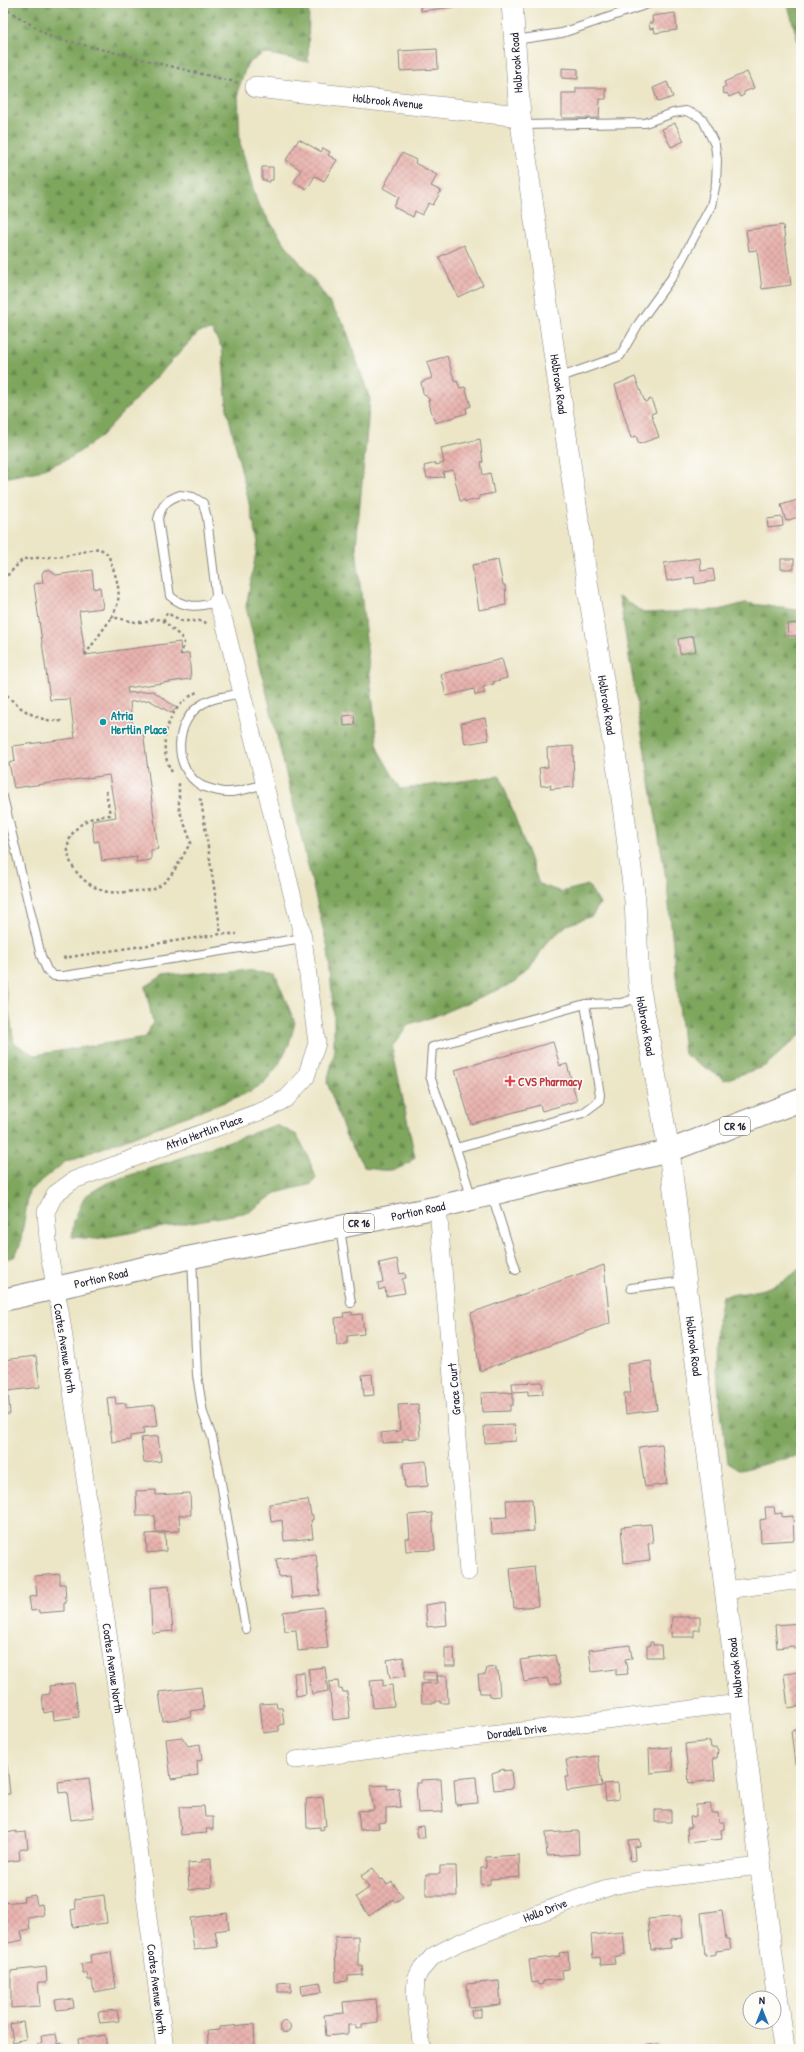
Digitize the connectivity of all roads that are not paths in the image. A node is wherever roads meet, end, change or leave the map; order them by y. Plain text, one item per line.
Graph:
1 (512, 3) edge
2 (651, 3) edge
3 (514, 40) junction
4 (256, 87) road end
5 (520, 120) junction
6 (558, 378) junction
7 (217, 602) junction
8 (242, 692) junction
9 (265, 784) junction
10 (3, 797) edge
11 (303, 938) junction
12 (641, 997) junction
13 (585, 1004) junction
14 (801, 1100) edge
15 (456, 1148) junction
16 (669, 1151) junction
17 (482, 1197) junction
18 (438, 1207) junction
19 (340, 1227) junction
20 (192, 1257) junction
21 (516, 1270) dead end
22 (686, 1281) junction
23 (54, 1288) junction
24 (632, 1288) dead end
25 (3, 1300) edge
26 (351, 1304) dead end
27 (468, 1572) dead end
28 (801, 1580) edge
29 (726, 1590) junction
30 (246, 1629) dead end
31 (739, 1704) junction
32 (295, 1760) dead end
33 (759, 1866) junction
34 (165, 2049) edge
35 (422, 2049) edge
36 (784, 2049) edge

1 - 3 street, Holbrook Road
2 - 3 lane
3 - 5 street, Holbrook Road
4 - 5 street, Holbrook Avenue
5 - 6 street, Holbrook Road
5 - 6 lane
6 - 12 street, Holbrook Road
7 - 7 lane
7 - 8 street, Atria Hertlin Place
8 - 9 street, Atria Hertlin Place
8 - 9 lane
9 - 11 street, Atria Hertlin Place
10 - 11 lane
11 - 23 street, Atria Hertlin Place
12 - 13 lane
12 - 16 street, Holbrook Road
13 - 15 lane
13 - 15 lane
14 - 16 main road, Portion Road / CR 16
15 - 17 lane
16 - 17 main road, Portion Road / CR 16
16 - 22 street, Holbrook Road
17 - 18 main road, Portion Road / CR 16
17 - 21 lane
18 - 19 main road, Portion Road / CR 16
18 - 27 street, Grace Court
19 - 20 main road, Portion Road / CR 16
19 - 26 lane
20 - 23 main road, Portion Road / CR 16
20 - 30 lane
22 - 24 lane
22 - 29 street, Holbrook Road
23 - 25 main road, Portion Road / CR 16
23 - 34 street, Coates Avenue North
28 - 29 street
29 - 31 street, Holbrook Road
31 - 32 street, Doradell Drive
31 - 33 street, Holbrook Road
33 - 35 street, Hollo Drive
33 - 36 street, Holbrook Road

